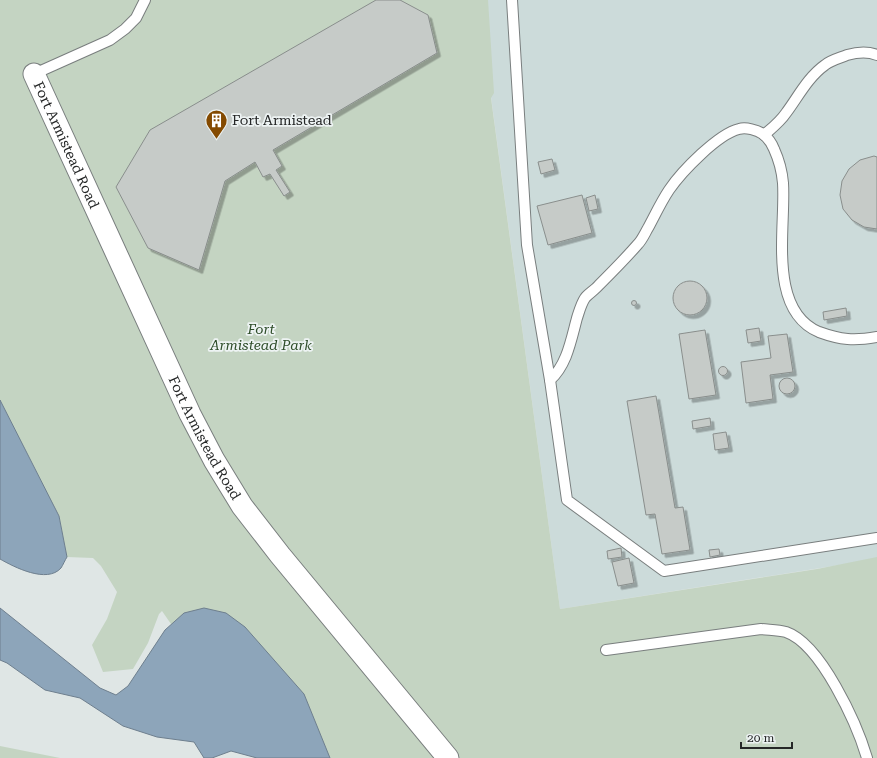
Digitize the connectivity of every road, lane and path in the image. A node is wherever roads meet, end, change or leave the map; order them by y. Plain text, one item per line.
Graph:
1 (145, 0) edge
2 (512, 0) edge
3 (877, 55) edge
4 (34, 74) joint
5 (764, 135) junction
6 (877, 337) edge
7 (550, 380) junction
8 (877, 538) edge
9 (606, 650) dead end
10 (448, 758) edge
11 (867, 758) edge

1 - 4 lane
2 - 7 lane
3 - 5 lane
4 - 10 street, Fort Armistead Road
5 - 6 lane
5 - 7 lane
7 - 8 lane
9 - 11 lane

